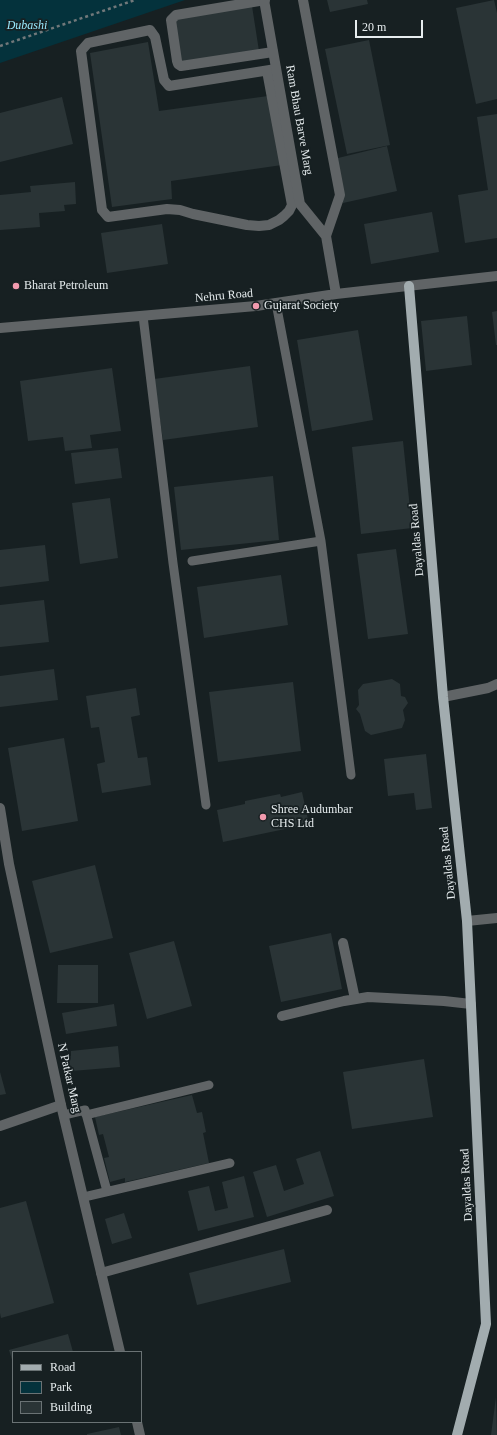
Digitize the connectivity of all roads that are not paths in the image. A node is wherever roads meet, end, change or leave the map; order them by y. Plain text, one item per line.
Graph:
1 (264, 0) edge
2 (303, 0) edge
3 (273, 52) junction
4 (272, 70) junction
5 (290, 167) junction
6 (326, 236) junction
7 (497, 276) edge
8 (409, 286) junction
9 (336, 294) junction
10 (276, 303) junction
11 (143, 316) junction
12 (0, 328) edge
13 (321, 541) junction
14 (192, 561) dead end
15 (497, 684) edge
16 (443, 697) junction
17 (351, 775) dead end
18 (206, 805) dead end
19 (0, 808) edge
20 (497, 918) edge
21 (467, 921) junction
22 (343, 943) dead end
23 (355, 999) junction
24 (471, 1004) junction
25 (282, 1016) dead end
26 (209, 1085) dead end
27 (61, 1105) junction
28 (64, 1115) junction
29 (86, 1115) junction
30 (0, 1126) edge
31 (230, 1163) dead end
32 (107, 1191) junction
33 (84, 1197) junction
34 (327, 1210) dead end
35 (101, 1273) junction
36 (120, 1351) edge
37 (136, 1423) edge
38 (140, 1435) edge
39 (457, 1435) edge

1 - 3 street, Ram Bhau Barve Marg
1 - 3 street
2 - 6 street, Ram Bhau Barve Marg
3 - 4 street, Ram Bhau Barve Marg
4 - 5 street, Ram Bhau Barve Marg
4 - 5 street
5 - 6 street, Ram Bhau Barve Marg
6 - 9 street, Ram Bhau Barve Marg
7 - 8 street, Nehru Road
8 - 9 street, Nehru Road
8 - 16 main road, Dayaldas Road
9 - 10 street, Nehru Road
10 - 11 street, Nehru Road
10 - 13 lane
11 - 12 street, Nehru Road
11 - 18 lane
13 - 14 lane
13 - 17 lane
15 - 16 street
16 - 21 main road, Dayaldas Road
19 - 27 street, N Patkar Marg
20 - 21 street
21 - 24 main road, Dayaldas Road
22 - 23 street
23 - 24 street
23 - 25 street
24 - 39 main road, Dayaldas Road
26 - 29 lane
27 - 28 street, N Patkar Marg
27 - 30 street
28 - 29 lane
28 - 33 street, N Patkar Marg
29 - 32 lane
31 - 32 lane
32 - 33 lane
33 - 35 street, N Patkar Marg
34 - 35 street
35 - 36 street, N Patkar Marg
37 - 38 street

